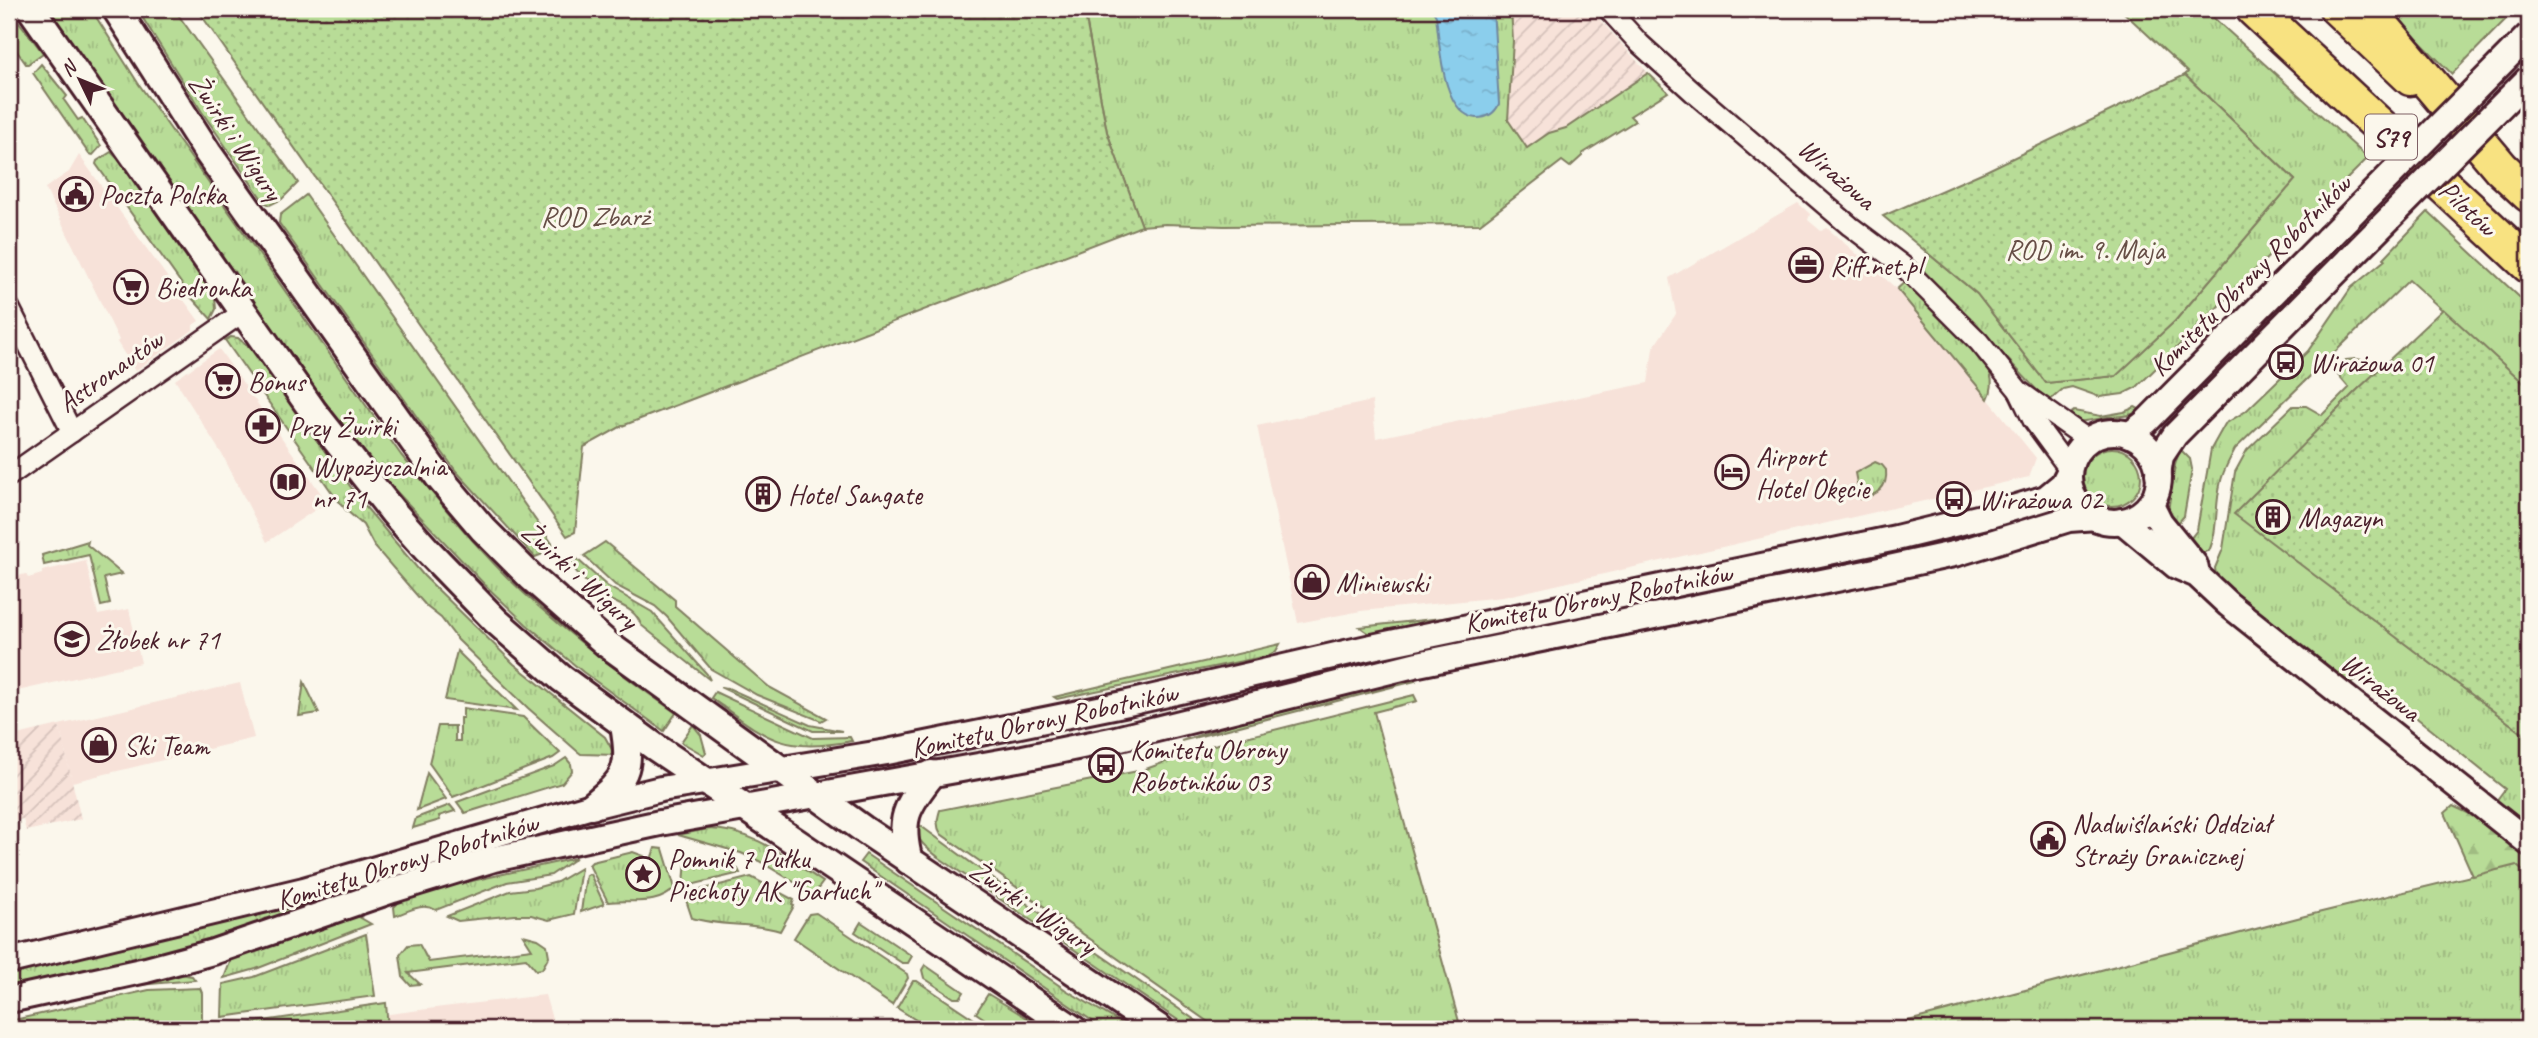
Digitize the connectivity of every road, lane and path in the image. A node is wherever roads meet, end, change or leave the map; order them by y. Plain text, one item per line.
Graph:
1 (31, 9) edge
2 (116, 9) edge
3 (1608, 9) edge
4 (2254, 9) edge
5 (2335, 9) edge
6 (2367, 9) edge
7 (2529, 35) edge
8 (2529, 78) edge
9 (2501, 168) junction
10 (2529, 194) edge
11 (2529, 265) edge
12 (9, 307) edge
13 (243, 312) junction
14 (2019, 391) junction
15 (72, 432) junction
16 (2129, 435) junction
17 (2087, 439) junction
18 (2068, 472) junction
19 (2158, 474) junction
20 (9, 476) edge
21 (2151, 504) junction
22 (2096, 517) junction
23 (2122, 521) junction
24 (2197, 575) junction
25 (624, 724) junction
26 (782, 769) junction
27 (932, 774) junction
28 (708, 782) junction
29 (817, 794) junction
30 (592, 806) junction
31 (745, 807) junction
32 (2529, 843) edge
33 (909, 861) junction
34 (9, 961) edge
35 (9, 1000) edge
36 (1073, 1029) edge
37 (1160, 1029) edge

1 - 13 main road
2 - 26 main road, Żwirki i Wigury
3 - 14 street, Wirażowa
4 - 11 highway, Pilotów / S79
5 - 9 main road, Pilotów
6 - 9 highway
7 - 16 street, Komitetu Obrony Robotników, bridge
8 - 19 street, Komitetu Obrony Robotników, bridge
9 - 10 highway, Pilotów
12 - 15 street
13 - 15 street, Astronautów
13 - 25 main road
14 - 17 street, Wirażowa
14 - 18 street, Wirażowa
15 - 20 street, Astronautów
16 - 17 street
16 - 19 street
17 - 18 street
18 - 22 street
18 - 26 street, Komitetu Obrony Robotników
19 - 21 street
21 - 23 street
21 - 24 street, Wirażowa
22 - 23 street
22 - 27 street, Komitetu Obrony Robotników
23 - 24 street, Wirażowa
24 - 32 street, Wirażowa
25 - 28 main road
25 - 30 main road
26 - 28 street, Komitetu Obrony Robotników
26 - 29 main road, Żwirki i Wigury
27 - 29 street, Komitetu Obrony Robotników
27 - 33 main road
28 - 30 street, Komitetu Obrony Robotników
28 - 31 main road
29 - 31 street, Komitetu Obrony Robotników
29 - 33 main road, Żwirki i Wigury
30 - 34 street, Komitetu Obrony Robotników
31 - 35 street, Komitetu Obrony Robotników
31 - 36 main road
33 - 37 main road, Żwirki i Wigury

